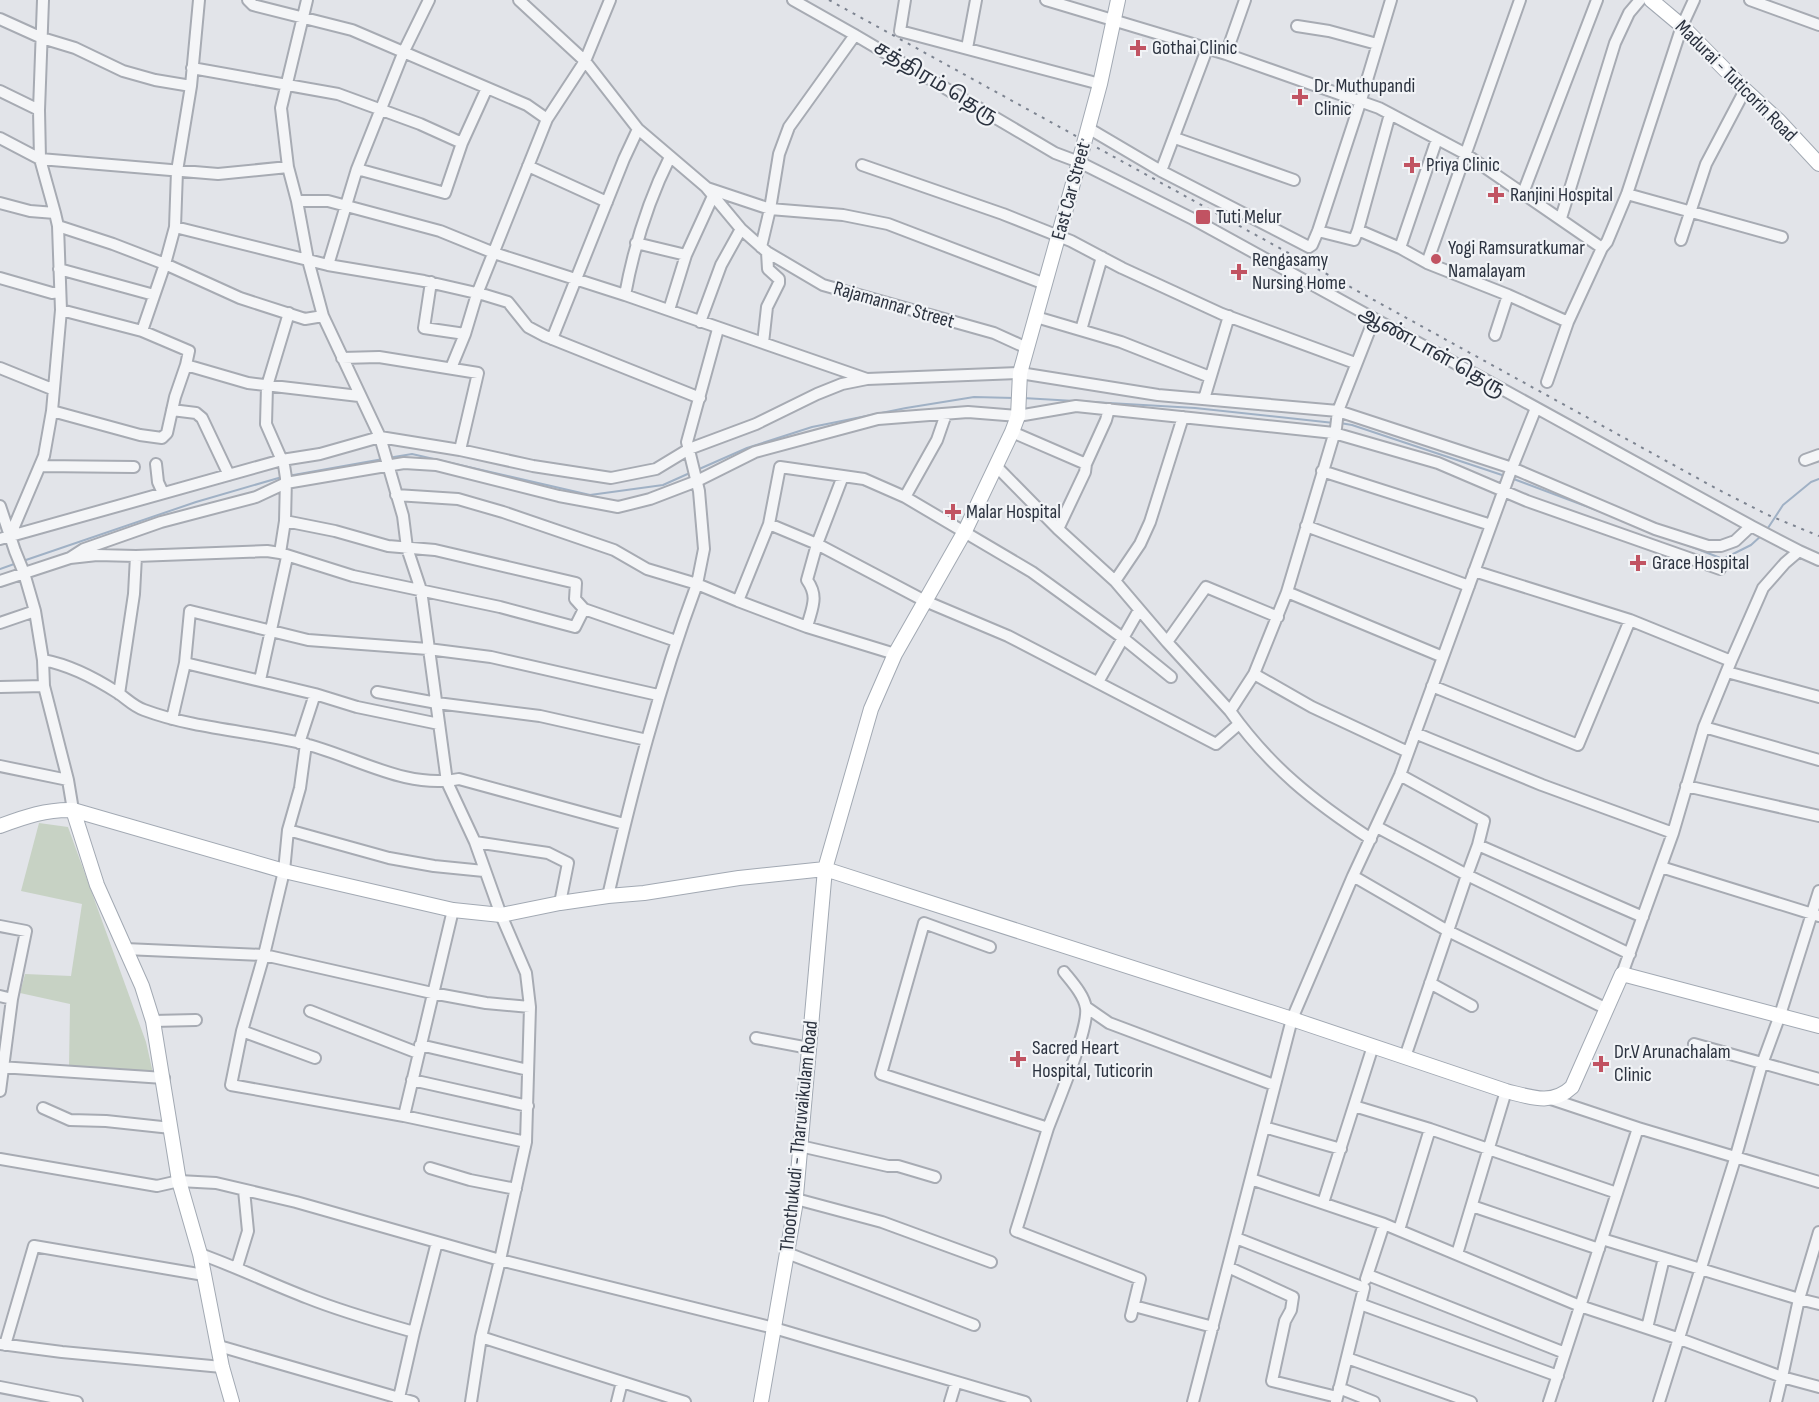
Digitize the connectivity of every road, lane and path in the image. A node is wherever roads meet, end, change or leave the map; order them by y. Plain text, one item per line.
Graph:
1 (43, 0) edge
2 (199, 0) edge
3 (249, 0) edge
4 (307, 0) edge
5 (429, 0) edge
6 (519, 0) edge
7 (610, 0) edge
8 (793, 0) edge
9 (905, 0) edge
10 (976, 0) edge
11 (1046, 0) edge
12 (1118, 0) edge
13 (1245, 0) edge
14 (1391, 0) edge
15 (1520, 0) edge
16 (1597, 0) edge
17 (1640, 0) edge
18 (1651, 0) edge
19 (1694, 0) edge
20 (1750, 0) edge
21 (303, 18) junction
22 (0, 19) edge
23 (1114, 21) junction
24 (1298, 26) dead end
25 (1682, 26) junction
26 (1819, 26) edge
27 (855, 34) junction
28 (42, 38) junction
29 (1377, 44) junction
30 (967, 48) junction
31 (1207, 49) junction
32 (404, 51) junction
33 (1226, 54) junction
34 (585, 61) junction
35 (192, 68) junction
36 (1100, 84) junction
37 (191, 86) junction
38 (285, 86) junction
39 (487, 88) junction
40 (1745, 90) junction
41 (0, 92) edge
42 (1361, 100) junction
43 (380, 108) junction
44 (39, 110) junction
45 (1390, 114) junction
46 (547, 119) junction
47 (638, 129) junction
48 (1088, 129) junction
49 (0, 138) edge
50 (1174, 138) junction
51 (1437, 139) junction
52 (462, 143) junction
53 (1464, 153) junction
54 (670, 157) junction
55 (40, 159) junction
56 (1079, 162) junction
57 (1819, 164) edge
58 (862, 165) dead end
59 (528, 166) junction
60 (288, 167) junction
61 (357, 169) junction
62 (177, 171) junction
63 (1161, 171) junction
64 (1294, 180) dead end
65 (709, 191) junction
66 (1523, 193) junction
67 (1627, 194) junction
68 (297, 201) junction
69 (607, 202) junction
70 (0, 203) edge
71 (346, 205) junction
72 (770, 209) junction
73 (1691, 212) junction
74 (56, 213) junction
75 (1561, 218) junction
76 (58, 226) junction
77 (175, 227) junction
78 (741, 229) junction
79 (1358, 230) junction
80 (1318, 231) junction
81 (1058, 237) junction
82 (1782, 237) dead end
83 (1681, 240) dead end
84 (636, 243) junction
85 (1400, 248) junction
86 (1602, 248) junction
87 (764, 249) junction
88 (494, 253) junction
89 (686, 255) junction
90 (1101, 257) junction
91 (308, 260) junction
92 (1427, 263) junction
93 (165, 264) junction
94 (328, 265) junction
95 (59, 269) junction
96 (0, 278) edge
97 (576, 279) junction
98 (431, 282) junction
99 (1045, 284) junction
100 (60, 292) junction
101 (477, 294) junction
102 (625, 294) junction
103 (154, 295) junction
104 (1508, 295) junction
105 (62, 310) junction
106 (669, 310) junction
107 (289, 314) junction
108 (323, 316) junction
109 (1229, 316) junction
110 (1035, 317) junction
111 (1374, 319) junction
112 (700, 322) junction
113 (1568, 322) junction
114 (718, 329) junction
115 (1081, 330) junction
116 (142, 332) junction
117 (465, 334) junction
118 (1496, 335) dead end
119 (552, 339) junction
120 (763, 343) junction
121 (1027, 348) junction
122 (342, 358) junction
123 (1355, 363) junction
124 (186, 365) junction
125 (0, 368) edge
126 (451, 368) junction
127 (1020, 377) junction
128 (1210, 377) junction
129 (867, 379) junction
130 (1547, 382) dead end
131 (267, 386) junction
132 (52, 389) junction
133 (359, 396) junction
134 (700, 398) junction
135 (1204, 399) junction
136 (1536, 408) junction
137 (1108, 409) junction
138 (172, 410) junction
139 (52, 411) junction
140 (1018, 412) junction
141 (946, 414) junction
142 (1184, 417) junction
143 (1336, 422) junction
144 (1012, 432) junction
145 (381, 439) junction
146 (460, 450) junction
147 (689, 453) junction
148 (1819, 455) edge
149 (1805, 460) dead end
150 (283, 463) junction
151 (156, 464) dead end
152 (387, 464) junction
153 (1086, 464) junction
154 (40, 466) junction
155 (996, 466) junction
156 (134, 467) dead end
157 (1322, 471) junction
158 (229, 475) junction
159 (843, 476) junction
160 (1508, 478) junction
161 (696, 479) junction
162 (286, 481) junction
163 (163, 493) junction
164 (396, 495) junction
165 (905, 497) junction
166 (0, 506) edge
167 (285, 520) junction
168 (769, 524) junction
169 (1491, 525) junction
170 (1306, 526) junction
171 (1755, 528) junction
172 (1058, 529) junction
173 (965, 531) junction
174 (5, 538) edge
175 (817, 544) junction
176 (407, 548) junction
177 (1799, 551) junction
178 (284, 555) junction
179 (136, 556) junction
180 (69, 558) junction
181 (1819, 560) edge
182 (1720, 568) dead end
183 (23, 571) junction
184 (1474, 571) junction
185 (0, 581) edge
186 (1115, 581) junction
187 (697, 584) junction
188 (1469, 586) junction
189 (421, 590) junction
190 (1287, 592) junction
191 (738, 600) junction
192 (925, 601) junction
193 (584, 609) junction
194 (1139, 610) junction
195 (35, 611) junction
196 (1278, 617) junction
197 (1630, 620) junction
198 (0, 623) edge
199 (807, 627) junction
200 (273, 630) junction
201 (1123, 638) junction
202 (676, 641) junction
203 (1167, 642) junction
204 (428, 649) junction
205 (895, 654) junction
206 (1443, 657) junction
207 (43, 660) junction
208 (185, 663) junction
209 (1729, 666) junction
210 (1254, 674) junction
211 (1171, 677) dead end
212 (260, 680) junction
213 (1098, 682) junction
214 (44, 686) junction
215 (1432, 686) junction
216 (0, 687) edge
217 (377, 692) dead end
218 (119, 694) junction
219 (315, 694) junction
220 (658, 696) junction
221 (1819, 697) edge
222 (437, 703) junction
223 (1230, 711) junction
224 (171, 719) junction
225 (439, 724) junction
226 (1239, 724) junction
227 (1704, 727) junction
228 (1415, 733) junction
229 (647, 740) junction
230 (303, 744) junction
231 (1408, 752) junction
232 (1819, 760) edge
233 (0, 766) edge
234 (1400, 775) junction
235 (68, 780) junction
236 (447, 782) junction
237 (1686, 786) junction
238 (73, 810) junction
239 (1819, 816) edge
240 (624, 824) junction
241 (0, 826) edge
242 (1377, 827) junction
243 (288, 830) junction
244 (1673, 833) junction
245 (1371, 839) junction
246 (475, 842) junction
247 (1478, 845) junction
248 (1661, 867) junction
249 (825, 869) junction
250 (484, 870) junction
251 (284, 871) junction
252 (1467, 875) junction
253 (1353, 876) junction
254 (1819, 891) edge
255 (608, 896) junction
256 (561, 903) junction
257 (453, 910) junction
258 (501, 915) junction
259 (1816, 915) edge
260 (1643, 917) junction
261 (0, 926) edge
262 (1448, 931) junction
263 (990, 947) dead end
264 (125, 949) junction
265 (1630, 954) junction
266 (264, 955) junction
267 (1064, 972) dead end
268 (1622, 974) junction
269 (1430, 983) junction
270 (432, 993) junction
271 (0, 996) edge
272 (12, 999) junction
273 (1472, 1006) dead end
274 (530, 1007) junction
275 (1086, 1007) junction
276 (1607, 1009) junction
277 (310, 1011) dead end
278 (1780, 1015) junction
279 (1293, 1019) junction
280 (196, 1020) dead end
281 (153, 1021) junction
282 (1819, 1026) edge
283 (242, 1031) junction
284 (756, 1038) dead end
285 (1694, 1044) dead end
286 (1374, 1046) junction
287 (809, 1048) junction
288 (419, 1049) junction
289 (1406, 1057) junction
290 (315, 1058) dead end
291 (1762, 1064) junction
292 (1, 1067) edge
293 (528, 1071) junction
294 (164, 1078) junction
295 (1819, 1079) edge
296 (412, 1080) junction
297 (1274, 1085) junction
298 (0, 1091) edge
299 (1506, 1091) junction
300 (1551, 1099) junction
301 (528, 1106) junction
302 (1354, 1106) junction
303 (43, 1108) dead end
304 (404, 1116) junction
305 (1264, 1127) junction
306 (171, 1128) junction
307 (1048, 1128) junction
308 (1638, 1128) junction
309 (1430, 1129) junction
310 (526, 1142) junction
311 (800, 1146) junction
312 (1341, 1149) junction
313 (1488, 1150) junction
314 (0, 1159) edge
315 (1736, 1159) junction
316 (430, 1168) dead end
317 (935, 1177) dead end
318 (1251, 1179) junction
319 (179, 1181) junction
320 (1819, 1182) edge
321 (516, 1189) junction
322 (244, 1190) junction
323 (1617, 1193) junction
324 (796, 1199) junction
325 (1323, 1203) junction
326 (1472, 1206) junction
327 (1384, 1224) junction
328 (1399, 1230) junction
329 (1819, 1232) edge
330 (1236, 1238) junction
331 (437, 1242) junction
332 (1600, 1244) junction
333 (787, 1253) junction
334 (200, 1254) junction
335 (1457, 1254) junction
336 (1665, 1258) junction
337 (500, 1260) junction
338 (992, 1262) dead end
339 (237, 1267) junction
340 (1228, 1267) junction
341 (1699, 1269) junction
342 (204, 1275) junction
343 (1368, 1275) junction
344 (1364, 1288) junction
345 (1800, 1299) junction
346 (1360, 1304) junction
347 (1819, 1304) edge
348 (1580, 1306) junction
349 (974, 1325) dead end
350 (1213, 1327) junction
351 (774, 1328) junction
352 (1647, 1328) junction
353 (414, 1332) junction
354 (481, 1337) junction
355 (1680, 1339) junction
356 (3, 1345) edge
357 (219, 1346) junction
358 (1565, 1353) junction
359 (1347, 1358) junction
360 (222, 1367) junction
361 (1558, 1376) junction
362 (1782, 1377) junction
363 (622, 1382) junction
364 (956, 1382) junction
365 (1819, 1386) edge
366 (0, 1387) edge
367 (1338, 1396) edge
368 (399, 1400) edge
369 (76, 1402) edge
370 (232, 1402) edge
371 (413, 1402) edge
372 (471, 1402) edge
373 (617, 1402) edge
374 (682, 1402) edge
375 (761, 1402) edge
376 (950, 1402) edge
377 (1025, 1402) edge
378 (1193, 1402) edge
379 (1374, 1402) edge
380 (1471, 1402) edge
381 (1549, 1402) edge
382 (1659, 1402) edge
383 (1776, 1402) edge

1 - 28 street
2 - 35 street
3 - 21 street
4 - 21 street
5 - 32 street
6 - 34 street
7 - 34 street
8 - 27 street, சத்திரம் தெரு
9 - 30 street
10 - 30 street
11 - 23 street
12 - 23 main road, East Car Street
13 - 33 street
14 - 29 street
15 - 53 street
16 - 66 street
17 - 75 street
18 - 25 main road, Madurai - Tuticorin Road
19 - 25 street
20 - 26 street
21 - 32 street
21 - 38 street
22 - 28 street
23 - 31 street
23 - 36 main road, East Car Street
24 - 29 street
25 - 40 main road, Madurai - Tuticorin Road
25 - 67 street
27 - 56 street, சத்திரம் தெரு
27 - 72 street
28 - 37 street
28 - 44 street
29 - 42 street
30 - 36 street
31 - 33 street
31 - 50 street
32 - 39 street
32 - 43 street
33 - 42 street
34 - 46 street
34 - 47 street
35 - 37 street
35 - 38 street
36 - 48 main road, East Car Street
37 - 62 street
38 - 43 street
38 - 60 street
39 - 46 street
39 - 52 street
40 - 57 main road, Madurai - Tuticorin Road
40 - 73 street
41 - 44 street
42 - 45 street
42 - 80 street
43 - 52 street
43 - 61 street
44 - 55 street
45 - 51 street
45 - 79 street
46 - 59 street
47 - 54 street
47 - 69 street
48 - 56 main road, East Car Street
48 - 63 street
49 - 55 street
50 - 63 street
50 - 64 street
51 - 53 street
51 - 85 street
52 - 61 street
53 - 66 street
53 - 92 street
54 - 65 street
54 - 84 street
55 - 62 street
55 - 74 street
56 - 81 main road, East Car Street
56 - 111 street, ஆண்டாள் தெரு
58 - 81 street
59 - 69 street
59 - 88 street
60 - 62 street
60 - 68 street
61 - 71 street
62 - 77 street
63 - 80 street
65 - 72 street
65 - 78 street
65 - 89 street
66 - 75 street
67 - 73 street
67 - 86 street
68 - 71 street
68 - 91 street
69 - 97 street
70 - 74 street
71 - 88 street
71 - 94 street
72 - 87 street
72 - 99 street
73 - 82 street
73 - 83 street
74 - 76 street
75 - 86 street
76 - 93 street
76 - 95 street
77 - 91 street
77 - 93 street
78 - 87 street
78 - 112 street
79 - 80 street
79 - 85 street
81 - 90 street
81 - 99 main road, East Car Street
84 - 89 street
84 - 102 street
85 - 92 street
86 - 113 street
87 - 120 street
87 - 121 street, Rajamannar Street
88 - 97 street
88 - 101 street
89 - 106 street
90 - 109 street
90 - 115 street
91 - 94 street
91 - 108 street
92 - 104 street
93 - 103 street
93 - 107 street
94 - 98 street
95 - 100 street
95 - 103 street
96 - 100 street
97 - 102 street
97 - 119 street
98 - 101 street
98 - 117 street
99 - 110 main road, East Car Street
100 - 105 street
101 - 117 street
101 - 119 street
102 - 106 street
103 - 116 street
104 - 113 street
104 - 118 street
105 - 116 street
105 - 132 street
106 - 112 street
107 - 108 street
107 - 131 street
108 - 122 street
109 - 123 street
109 - 128 street
110 - 115 street
110 - 121 main road, East Car Street
111 - 123 street
111 - 136 street, ஆண்டாள் தெரு
112 - 114 street
113 - 130 street
114 - 120 street
114 - 134 street
115 - 128 street
116 - 124 street
117 - 126 street
119 - 134 street
120 - 129 street
121 - 127 main road, East Car Street
122 - 126 street
122 - 133 street
123 - 143 street
124 - 131 street
124 - 138 street
125 - 132 street
126 - 146 street
127 - 129 street
127 - 135 street
127 - 140 main road, East Car Street
128 - 135 street
129 - 147 street
131 - 133 street
131 - 150 street
132 - 139 street
133 - 145 street
134 - 147 street
135 - 143 street
136 - 160 street
136 - 171 street, ஆண்டாள் தெரு
137 - 140 street
137 - 142 street
137 - 153 street
138 - 139 street
138 - 158 street
139 - 154 street
140 - 141 street
140 - 144 main road, East Car Street
141 - 161 street
141 - 165 street
142 - 143 street
142 - 186 street
143 - 157 street
143 - 160 street
143 - 160 street
144 - 153 street
144 - 155 main road, East Car Street
145 - 146 street
145 - 150 street
145 - 152 street
146 - 147 street
147 - 161 street
148 - 149 street
150 - 158 street
150 - 162 street
151 - 163 street
152 - 161 street
152 - 162 street
152 - 164 street
153 - 172 street
154 - 156 street
154 - 174 street
155 - 172 street
155 - 173 main road, East Car Street
157 - 169 street
157 - 170 street
158 - 163 street
159 - 165 street
159 - 168 street
159 - 175 street
160 - 169 street
160 - 171 street
160 - 182 street
161 - 187 street
162 - 167 street
162 - 180 street
163 - 174 street
164 - 176 street
164 - 187 street
165 - 173 street
166 - 174 street
167 - 176 street
167 - 178 street
168 - 175 street
168 - 191 street
169 - 184 street
170 - 188 street
170 - 190 street
171 - 177 street, ஆண்டாள் தெரு
172 - 186 street
173 - 192 main road, East Car Street
173 - 201 street
174 - 183 street
175 - 192 street
175 - 199 street
176 - 189 street
176 - 193 street
177 - 181 street, ஆண்டாள் தெரு
177 - 209 street
178 - 179 street
178 - 189 street
178 - 200 street
179 - 180 street
179 - 218 street
180 - 183 street
183 - 185 street
183 - 195 street
184 - 188 street
184 - 197 street
186 - 194 street
187 - 191 street
187 - 202 street
188 - 206 street
189 - 193 street
189 - 204 street
190 - 196 street
190 - 206 street
191 - 199 street
192 - 205 main road, Thoothukudi - Tharuvaikulam Road
192 - 213 street
193 - 202 street
194 - 201 street
194 - 203 street
195 - 198 street
195 - 207 street
196 - 203 street
196 - 210 street
197 - 209 street
197 - 215 street
199 - 205 street
200 - 204 street
200 - 208 street
200 - 212 street
201 - 211 street
201 - 213 street
202 - 220 street
203 - 223 street
204 - 220 street
204 - 222 street
205 - 249 main road, Thoothukudi - Tharuvaikulam Road
206 - 215 street
207 - 214 street
207 - 218 street
208 - 212 street
208 - 224 street
209 - 221 street
209 - 227 street
210 - 223 street
210 - 231 street
212 - 219 street
213 - 226 street
214 - 216 street
214 - 235 street
215 - 228 street
217 - 222 street
218 - 224 street
219 - 225 street
219 - 230 street
220 - 229 street
222 - 225 street
222 - 229 street
223 - 226 street
224 - 230 street
225 - 236 street
226 - 245 street
227 - 232 street
227 - 237 street
228 - 231 street
228 - 244 street
229 - 240 street
230 - 236 street
230 - 243 street
231 - 234 street
233 - 235 street
234 - 242 street
234 - 247 street
235 - 238 street
236 - 240 street
236 - 246 street
237 - 239 street
237 - 244 street
238 - 241 main road
238 - 251 main road
238 - 264 main road
240 - 255 street
242 - 245 street
242 - 252 street
243 - 250 street
243 - 251 street
244 - 248 street
245 - 253 street
246 - 250 street
246 - 256 street
247 - 252 street
247 - 260 street
248 - 259 street
248 - 260 street
249 - 255 main road
249 - 279 main road
249 - 287 main road, Thoothukudi - Tharuvaikulam Road
250 - 258 street
251 - 257 main road
251 - 266 street
252 - 262 street
252 - 265 street
253 - 262 street
253 - 279 street
254 - 259 street
255 - 256 main road
256 - 258 main road
257 - 258 main road
257 - 270 street
258 - 274 street
259 - 278 street
260 - 265 street
261 - 272 street
262 - 269 street
262 - 276 street
263 - 307 street
264 - 266 street
264 - 281 main road
265 - 268 street
266 - 270 street
266 - 283 street
267 - 275 street
268 - 276 main road
268 - 278 main road
269 - 273 street
269 - 289 street
270 - 274 street
270 - 288 street
271 - 272 street
272 - 292 street
274 - 293 street
275 - 297 street
275 - 307 street
276 - 300 main road
277 - 288 street
278 - 282 main road
278 - 291 street
279 - 286 main road
279 - 297 street
280 - 281 street
281 - 294 main road
283 - 290 street
283 - 304 street
284 - 287 street
285 - 291 street
286 - 289 main road
286 - 302 street
287 - 311 main road, Thoothukudi - Tharuvaikulam Road
288 - 293 street
288 - 296 street
289 - 299 main road
291 - 295 street
291 - 315 street
292 - 294 street
292 - 298 street
293 - 301 street
294 - 306 main road
296 - 301 street
296 - 304 street
297 - 305 street
299 - 300 main road
299 - 313 street
300 - 308 street
301 - 310 street
302 - 309 street
302 - 312 street
303 - 306 street
304 - 310 street
305 - 312 street
305 - 318 street
306 - 319 main road
307 - 350 street
308 - 315 street
308 - 323 street
309 - 313 street
309 - 328 street
310 - 321 street
311 - 317 street
311 - 324 main road, Thoothukudi - Tharuvaikulam Road
312 - 325 street
313 - 323 street
313 - 326 street
314 - 319 street
315 - 320 street
315 - 341 street
316 - 321 street
318 - 325 street
318 - 330 street
319 - 322 street
319 - 334 main road
321 - 337 street
322 - 331 street
322 - 339 street
323 - 332 street
324 - 333 main road, Thoothukudi - Tharuvaikulam Road
324 - 338 street
325 - 327 street
326 - 332 street
326 - 335 street
327 - 328 street
327 - 343 street
328 - 335 street
329 - 345 street
330 - 340 street
330 - 344 street
331 - 337 street
331 - 353 street
332 - 336 street
332 - 348 street
333 - 349 street
333 - 351 main road, Thoothukudi - Tharuvaikulam Road
334 - 339 street
334 - 342 main road
335 - 348 street
336 - 341 street
336 - 352 street
337 - 351 street
337 - 354 street
339 - 353 street
340 - 350 street
340 - 367 street
341 - 345 street
341 - 355 street
342 - 356 street
342 - 357 main road
343 - 344 street
343 - 358 street
344 - 346 street
345 - 347 street
345 - 362 street
346 - 359 street
346 - 361 street
348 - 352 street
348 - 358 street
350 - 378 street
351 - 364 street
351 - 375 main road, Thoothukudi - Tharuvaikulam Road
352 - 355 street
353 - 368 street
354 - 363 street
354 - 372 street
355 - 362 street
355 - 382 street
356 - 360 street
357 - 360 main road
357 - 368 street
358 - 361 street
359 - 367 street
359 - 380 street
360 - 370 main road
361 - 381 street
362 - 365 street
362 - 383 street
363 - 373 street
363 - 374 street
364 - 376 street
364 - 377 street
366 - 369 street
367 - 379 street
368 - 371 street

